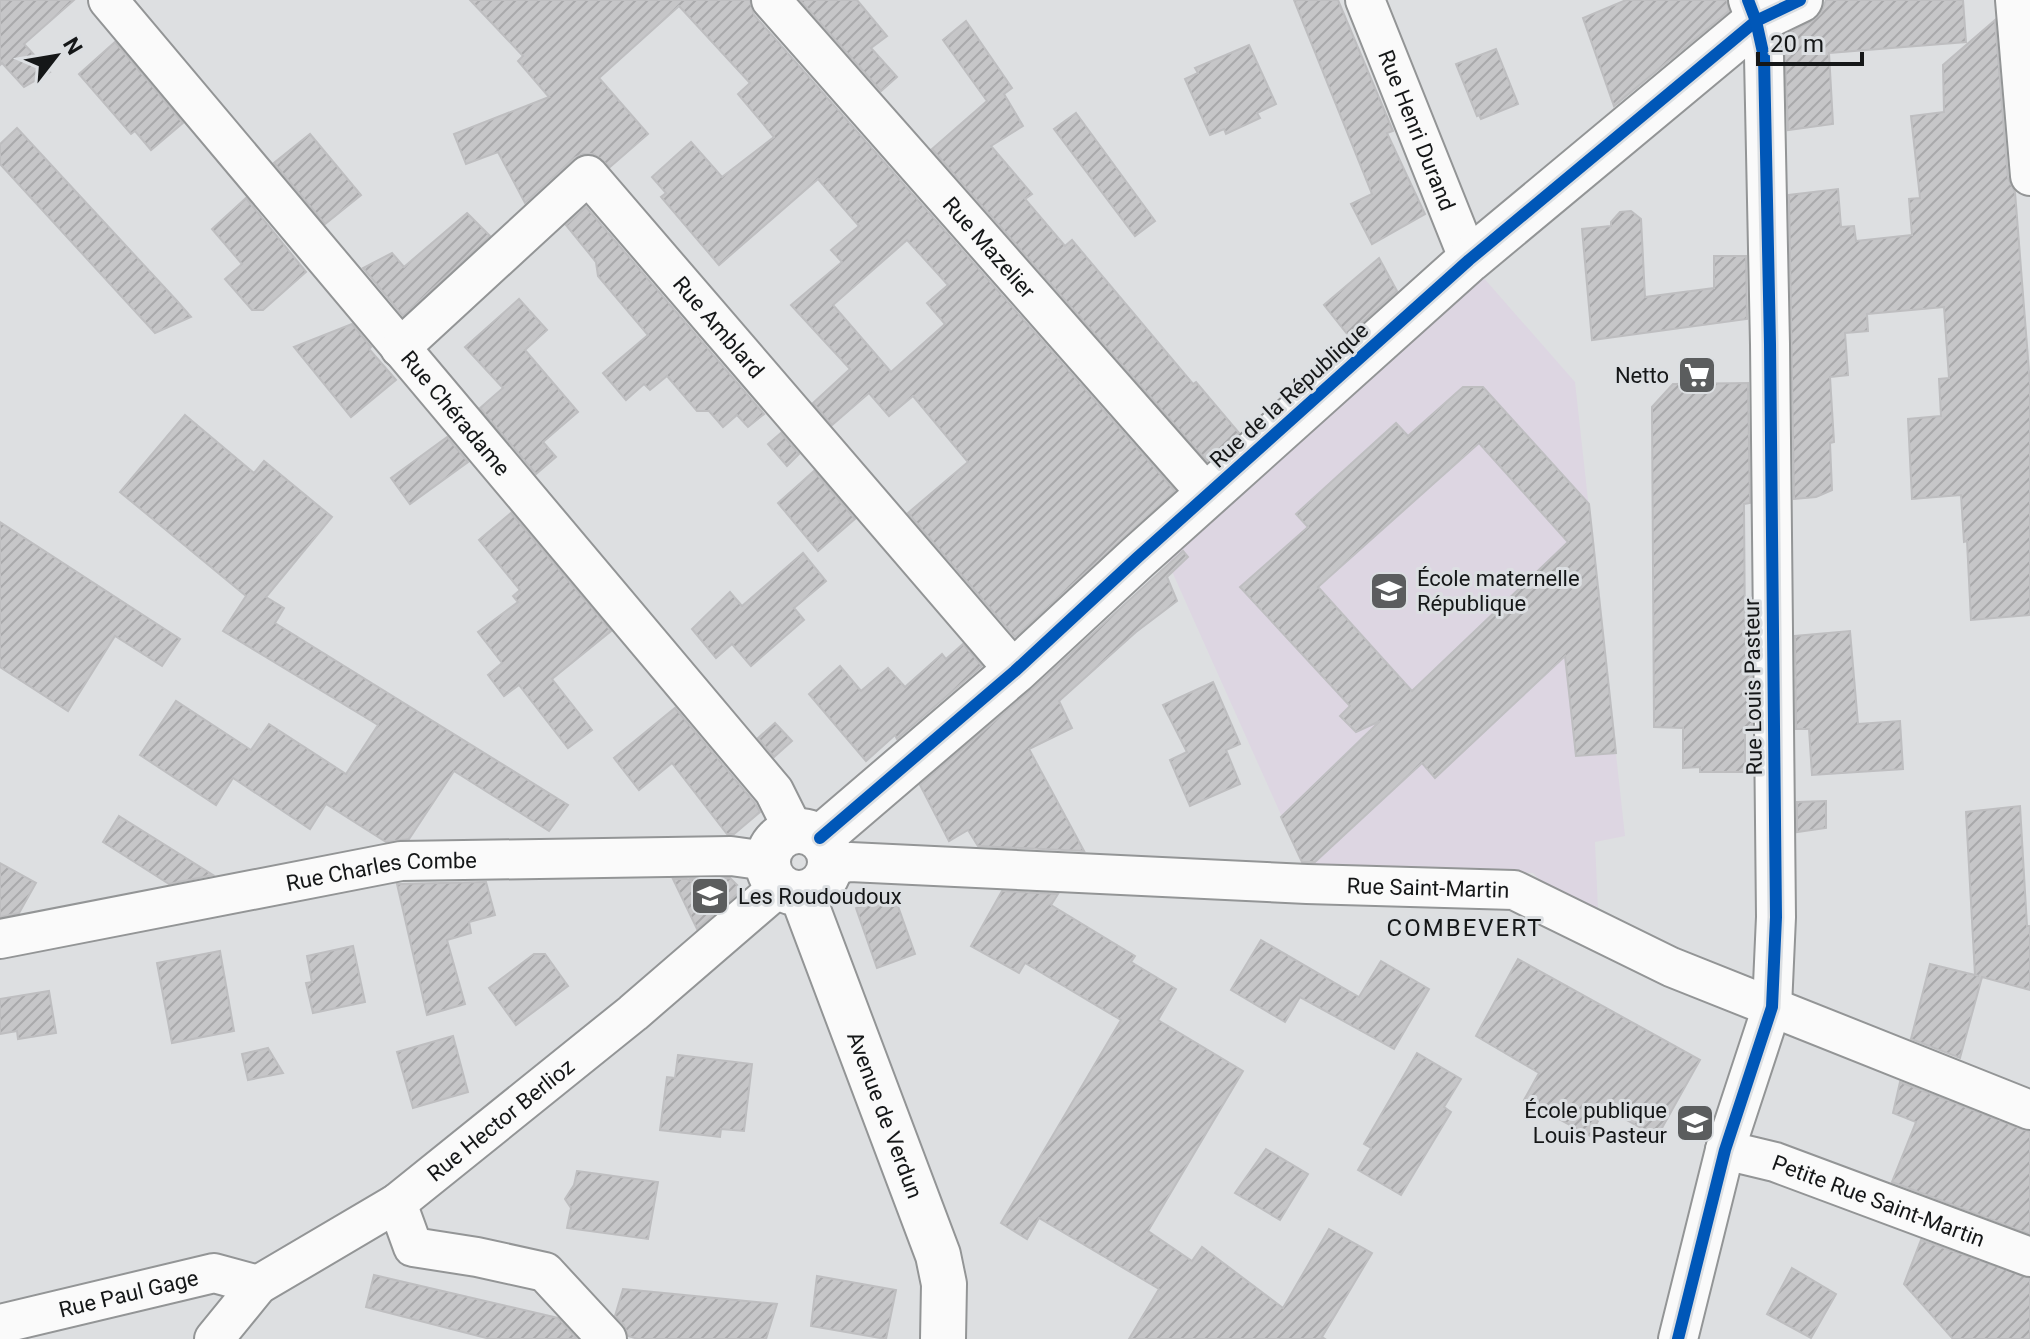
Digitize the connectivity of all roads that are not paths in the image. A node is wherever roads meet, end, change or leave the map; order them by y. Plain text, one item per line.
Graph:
1 (108, 0) edge
2 (771, 0) edge
3 (1365, 0) edge
4 (1800, 0) edge
5 (2015, 0) edge
6 (1752, 11) edge
7 (2030, 176) edge
8 (1469, 260) junction
9 (400, 348) junction
10 (1208, 495) junction
11 (1015, 671) junction
12 (799, 863) junction
13 (0, 939) edge
14 (1772, 1007) junction
15 (2030, 1110) edge
16 (1725, 1150) junction
17 (397, 1203) junction
18 (2030, 1257) edge
19 (258, 1285) junction
20 (0, 1324) edge
21 (214, 1339) edge
22 (607, 1339) edge
23 (943, 1339) edge
24 (1678, 1339) edge

1 - 9 street, Rue Chéradame
2 - 10 street, Rue Mazelier
3 - 8 street, Rue Henri Durand
4 - 6 street, Rue de la République
5 - 7 street
6 - 8 street, Rue de la République
6 - 14 street, Rue Louis Pasteur
8 - 10 street, Rue de la République
9 - 11 street, Rue Amblard
9 - 12 street, Rue Chéradame
10 - 11 street, Rue de la République
11 - 12 street, Rue de la République
12 - 13 street, Rue Charles Combe
12 - 14 street, Rue Saint-Martin
12 - 17 street, Rue Hector Berlioz
12 - 23 street, Avenue de Verdun
14 - 15 street, Rue Saint-Martin
14 - 16 street, Rue Louis Pasteur
16 - 18 street, Petite Rue Saint-Martin
16 - 24 street, Rue Louis Pasteur
17 - 19 street, Rue Hector Berlioz
17 - 22 street
19 - 20 street, Rue Paul Gage
19 - 21 street, Rue Hector Berlioz

